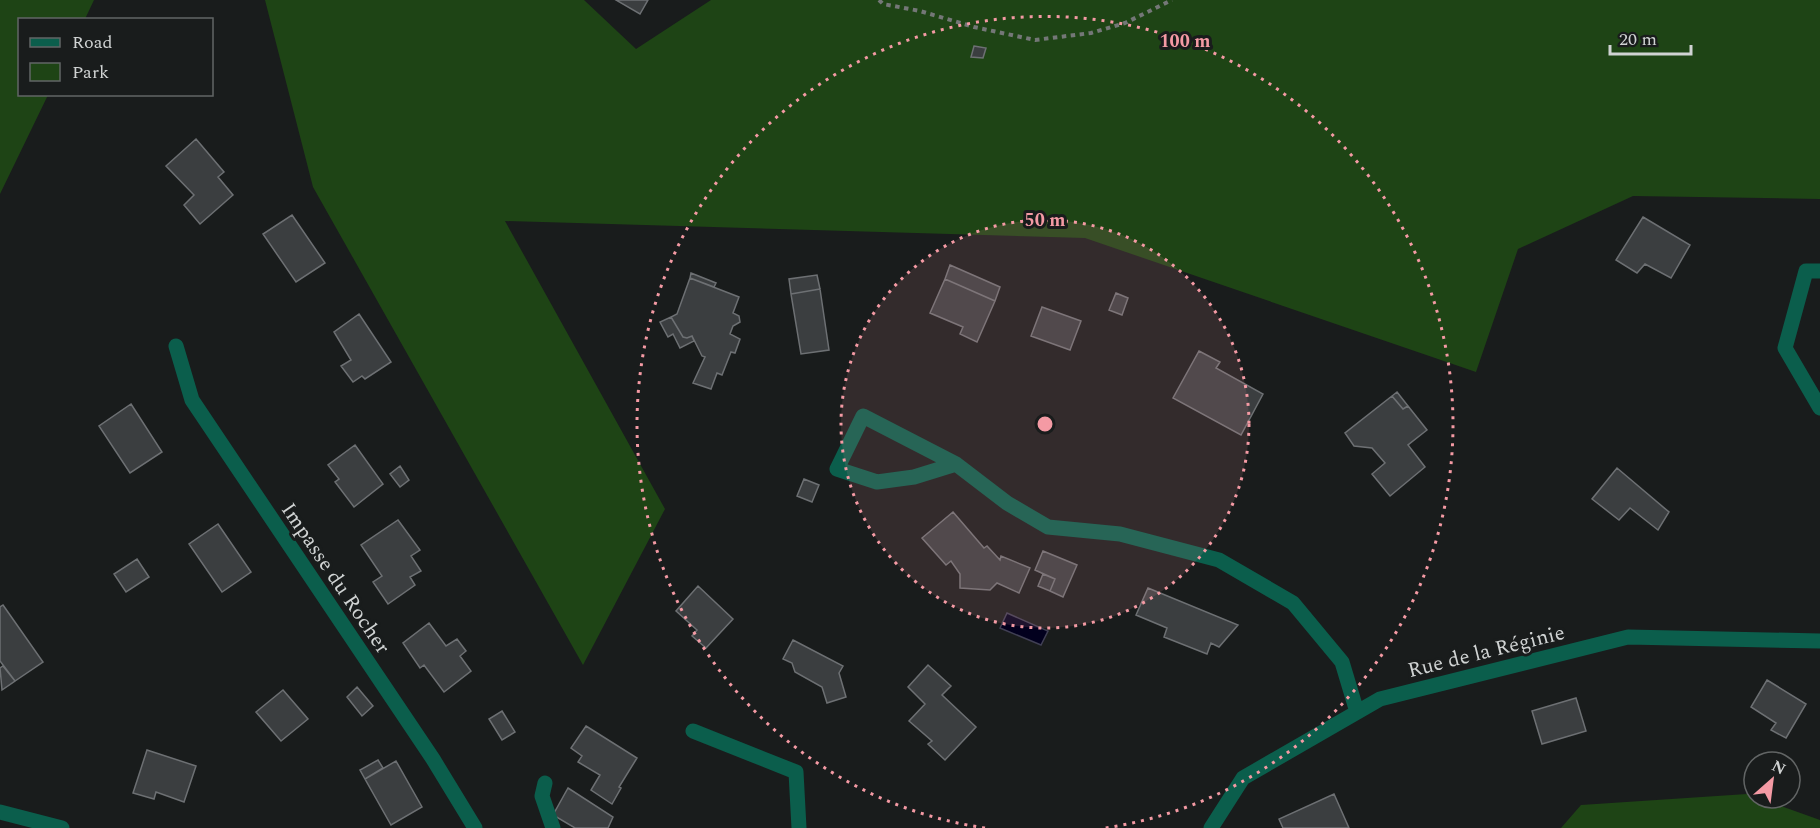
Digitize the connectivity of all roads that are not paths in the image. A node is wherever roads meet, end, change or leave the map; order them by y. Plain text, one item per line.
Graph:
1 (1820, 271) edge
2 (176, 346) dead end
3 (1820, 408) edge
4 (956, 464) junction
5 (1820, 642) edge
6 (1357, 712) junction
7 (693, 731) dead end
8 (545, 783) dead end
9 (0, 812) edge
10 (33, 824) edge
11 (62, 828) edge
12 (475, 828) edge
13 (553, 828) edge
14 (799, 828) edge
15 (1211, 828) edge

1 - 3 street
2 - 12 street, Impasse du Rocher
4 - 4 street
4 - 6 street
5 - 6 street, Rue de la Réginie
6 - 15 street, Rue de la Réginie
7 - 14 street
8 - 13 street
9 - 10 street
10 - 11 street

